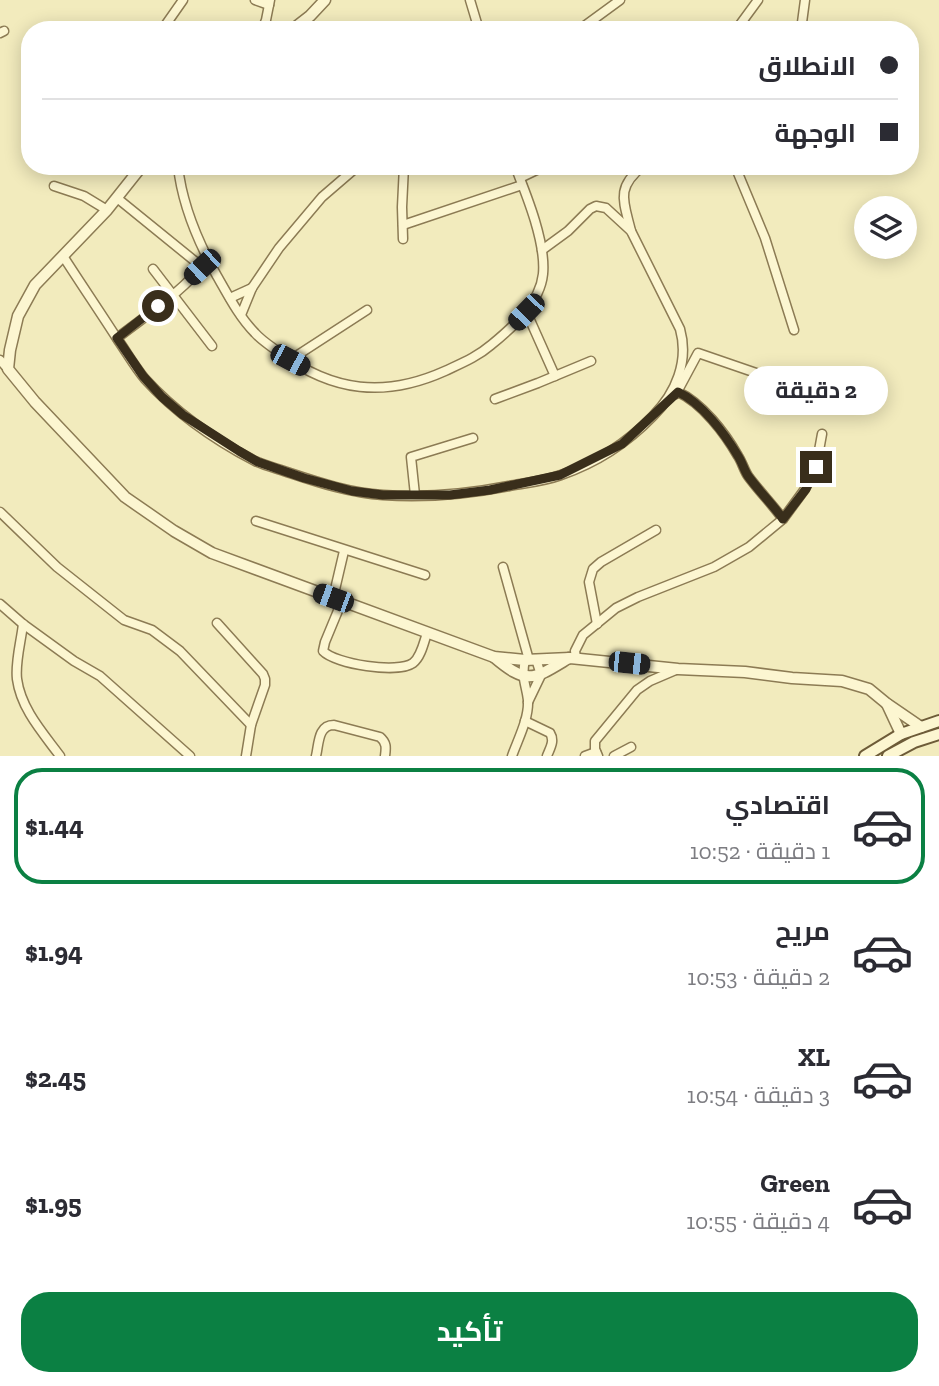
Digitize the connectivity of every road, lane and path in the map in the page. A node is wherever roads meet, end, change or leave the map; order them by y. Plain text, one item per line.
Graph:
1 (183, 0) edge
2 (255, 0) edge
3 (326, 0) edge
4 (470, 0) edge
5 (620, 0) edge
6 (758, 0) edge
7 (805, 0) edge
8 (269, 2) edge
9 (168, 21) edge
10 (266, 21) edge
11 (304, 21) edge
12 (476, 21) edge
13 (591, 21) edge
14 (743, 21) edge
15 (802, 21) edge
16 (135, 175) edge
17 (179, 175) edge
18 (348, 175) edge
19 (403, 175) edge
20 (518, 175) edge
21 (532, 175) edge
22 (632, 175) edge
23 (739, 175) edge
24 (521, 182) junction
25 (54, 187) dead end
26 (117, 198) junction
27 (107, 210) junction
28 (402, 225) junction
29 (631, 232) junction
30 (403, 239) dead end
31 (542, 250) junction
32 (63, 256) junction
33 (208, 259) junction
34 (202, 267) junction
35 (153, 269) dead end
36 (252, 288) junction
37 (172, 295) junction
38 (230, 299) junction
39 (367, 310) dead end
40 (526, 312) junction
41 (241, 315) junction
42 (794, 330) dead end
43 (117, 338) junction
44 (212, 346) dead end
45 (0, 360) edge
46 (290, 360) junction
47 (591, 360) dead end
48 (8, 369) junction
49 (555, 376) junction
50 (779, 388) dead end
51 (678, 392) junction
52 (495, 398) dead end
53 (666, 403) junction
54 (822, 434) dead end
55 (473, 438) dead end
56 (415, 495) junction
57 (0, 512) edge
58 (783, 519) junction
59 (256, 522) dead end
60 (656, 530) dead end
61 (344, 551) junction
62 (503, 567) dead end
63 (425, 575) dead end
64 (338, 599) junction
65 (0, 604) edge
66 (217, 623) dead end
67 (23, 624) junction
68 (597, 624) junction
69 (427, 633) junction
70 (494, 657) junction
71 (573, 658) junction
72 (530, 660) junction
73 (678, 669) junction
74 (541, 675) junction
75 (523, 676) junction
76 (528, 702) junction
77 (886, 703) junction
78 (525, 721) junction
79 (939, 721) edge
80 (251, 725) junction
81 (921, 727) junction
82 (901, 734) junction
83 (939, 734) edge
84 (631, 747) dead end
85 (597, 754) edge
86 (60, 756) edge
87 (190, 756) edge
88 (246, 756) edge
89 (316, 756) edge
90 (385, 756) edge
91 (512, 756) edge
92 (547, 756) edge
93 (585, 756) edge
94 (614, 756) edge
95 (865, 756) edge
96 (888, 756) edge

1 - 9 street
2 - 8 street
3 - 11 street
4 - 12 street
5 - 13 street
6 - 14 street
7 - 15 street
8 - 10 street
16 - 26 street
17 - 33 street
18 - 36 street
19 - 28 street
20 - 24 street
21 - 24 street
22 - 29 street
23 - 42 street
24 - 28 street
24 - 31 street
25 - 27 street
26 - 27 street
26 - 34 street
27 - 32 street
28 - 30 street
29 - 31 street
29 - 53 street
31 - 40 street
32 - 43 street
32 - 48 street
33 - 34 street
33 - 38 street
34 - 37 street
35 - 37 street
36 - 38 street
36 - 41 street
37 - 43 street
37 - 44 street
38 - 41 street
39 - 46 street
40 - 46 street
40 - 49 street
41 - 46 street
43 - 56 street
45 - 48 street
47 - 49 street
48 - 64 street
49 - 52 street
50 - 51 street
51 - 53 street
51 - 58 street
53 - 56 street
54 - 58 street
55 - 56 street
57 - 80 street
58 - 68 street
59 - 61 street
60 - 68 street
61 - 63 street
61 - 64 street
62 - 72 street
64 - 69 street
64 - 69 street
65 - 67 street
66 - 80 street
67 - 86 street
67 - 87 street
68 - 71 street
69 - 70 street
70 - 72 street
70 - 75 street
71 - 72 street
71 - 73 street
71 - 74 street
72 - 74 street
72 - 75 street
73 - 77 street
73 - 85 street
74 - 75 street
74 - 76 street
75 - 76 street
76 - 78 street
77 - 81 street
77 - 82 street
78 - 91 street
78 - 92 street
79 - 81 main road
80 - 88 street
81 - 82 main road
82 - 95 main road
83 - 96 main road
84 - 94 street
85 - 93 street
89 - 90 street

